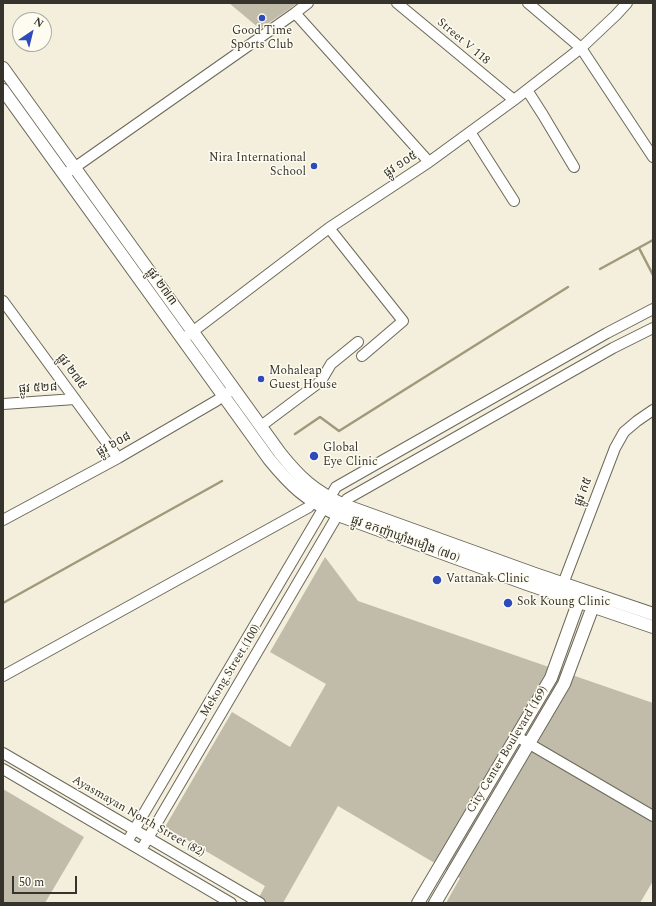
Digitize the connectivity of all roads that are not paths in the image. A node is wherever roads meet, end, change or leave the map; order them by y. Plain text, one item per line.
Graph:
1 (308, 3) edge
2 (396, 3) edge
3 (528, 3) edge
4 (627, 3) edge
5 (295, 13) junction
6 (581, 48) junction
7 (3, 68) edge
8 (3, 90) edge
9 (527, 90) junction
10 (514, 100) junction
11 (470, 132) junction
12 (653, 157) edge
13 (429, 162) junction
14 (75, 167) junction
15 (574, 167) dead end
16 (64, 175) junction
17 (514, 201) dead end
18 (329, 228) junction
19 (131, 245) junction
20 (120, 252) junction
21 (3, 301) edge
22 (653, 309) edge
23 (653, 328) edge
24 (194, 332) junction
25 (183, 339) junction
26 (358, 342) dead end
27 (362, 356) dead end
28 (234, 388) junction
29 (223, 396) junction
30 (75, 400) junction
31 (3, 404) edge
32 (653, 410) edge
33 (261, 426) junction
34 (118, 458) junction
35 (321, 500) junction
36 (341, 510) junction
37 (3, 520) edge
38 (563, 584) junction
39 (582, 590) junction
40 (597, 595) junction
41 (559, 596) junction
42 (578, 602) junction
43 (592, 607) junction
44 (653, 614) edge
45 (653, 627) edge
46 (3, 676) edge
47 (516, 736) junction
48 (529, 744) junction
49 (3, 753) edge
50 (3, 769) edge
51 (653, 816) edge
52 (134, 829) junction
53 (148, 838) junction
54 (126, 842) junction
55 (141, 850) junction
56 (231, 903) edge
57 (260, 903) edge
58 (418, 903) edge
59 (435, 903) edge

1 - 5 street
2 - 10 street, Street V 118
3 - 6 street
4 - 6 street, ផ្លូវ ១០៥
5 - 13 street
5 - 14 street
6 - 9 street, ផ្លូវ ១០៥
6 - 12 street
7 - 14 main road, ផ្លូវ ២៧៣
8 - 16 main road, ផ្លូវ ២៧៣
9 - 10 street, ផ្លូវ ១០៥
9 - 15 street
10 - 11 street, ផ្លូវ ១០៥
11 - 13 street, ផ្លូវ ១០៥
11 - 17 street
13 - 18 street, ផ្លូវ ១០៥
14 - 16 street
14 - 19 main road, ផ្លូវ ២៧៣
16 - 20 main road, ផ្លូវ ២៧៣
18 - 24 street, ផ្លូវ ១០៥
18 - 27 street
19 - 20 main road
19 - 24 main road, ផ្លូវ ២៧៣
20 - 25 main road, ផ្លូវ ២៧៣
21 - 30 street, ផ្លូវ ២៧៥
22 - 35 street
23 - 36 street, Mekong Street (100)
24 - 25 street, ផ្លូវ ១០៥
24 - 28 main road, ផ្លូវ ២៧៣
25 - 29 main road, ផ្លូវ ២៧៣
26 - 33 street
28 - 29 street, ផ្លូវ ៦០៨
28 - 33 main road, ផ្លូវ ២៧៣
29 - 34 street, ផ្លូវ ៦០៨
29 - 35 main road, ផ្លូវ ២៧៣
30 - 31 street, ផ្លូវ ៥២៨
30 - 34 street, ផ្លូវ ២៧៥
32 - 38 street, ផ្លូវ ក៥
33 - 35 main road, ផ្លូវ ២៧៣
34 - 37 street, ផ្លូវ ៦០៨
35 - 36 main road
35 - 46 street
35 - 52 street, Mekong Street (100)
36 - 38 main road, ផ្លូវ ឧកញ៉ាឃ្លាំងមឿង (៧០)
36 - 41 main road, ផ្លូវ ឧកញ៉ាឃ្លាំងមឿង (៧០)
36 - 53 street, Mekong Street (100)
38 - 39 main road, ផ្លូវ ឧកញ៉ាឃ្លាំងមឿង (៧០)
38 - 41 street, ផ្លូវ ក៥
39 - 40 main road, ផ្លូវ ឧកញ៉ាឃ្លាំងមឿង (៧០)
39 - 42 main road, City Center Boulevard (169)
40 - 43 main road, City Center Boulevard (169)
40 - 44 main road, ផ្លូវ ឧកញ៉ាឃ្លាំងមឿង (៧០)
41 - 42 main road, ផ្លូវ ឧកញ៉ាឃ្លាំងមឿង (៧០)
42 - 43 main road, ផ្លូវ ឧកញ៉ាឃ្លាំងមឿង (៧០)
42 - 47 main road, City Center Boulevard (169)
43 - 45 main road, ផ្លូវ ឧកញ៉ាឃ្លាំងមឿង (៧០)
43 - 48 main road, City Center Boulevard (169)
47 - 48 street
47 - 58 main road, City Center Boulevard (169)
48 - 51 street
48 - 59 main road, City Center Boulevard (169)
49 - 52 street, Ayasmayan North Street (82)
50 - 54 street
52 - 53 street, Ayasmayan North Street (82)
52 - 54 street, Mekong Street (100)
53 - 55 street, Mekong Street (100)
53 - 57 street, Ayasmayan North Street (82)
54 - 55 street
55 - 56 street

